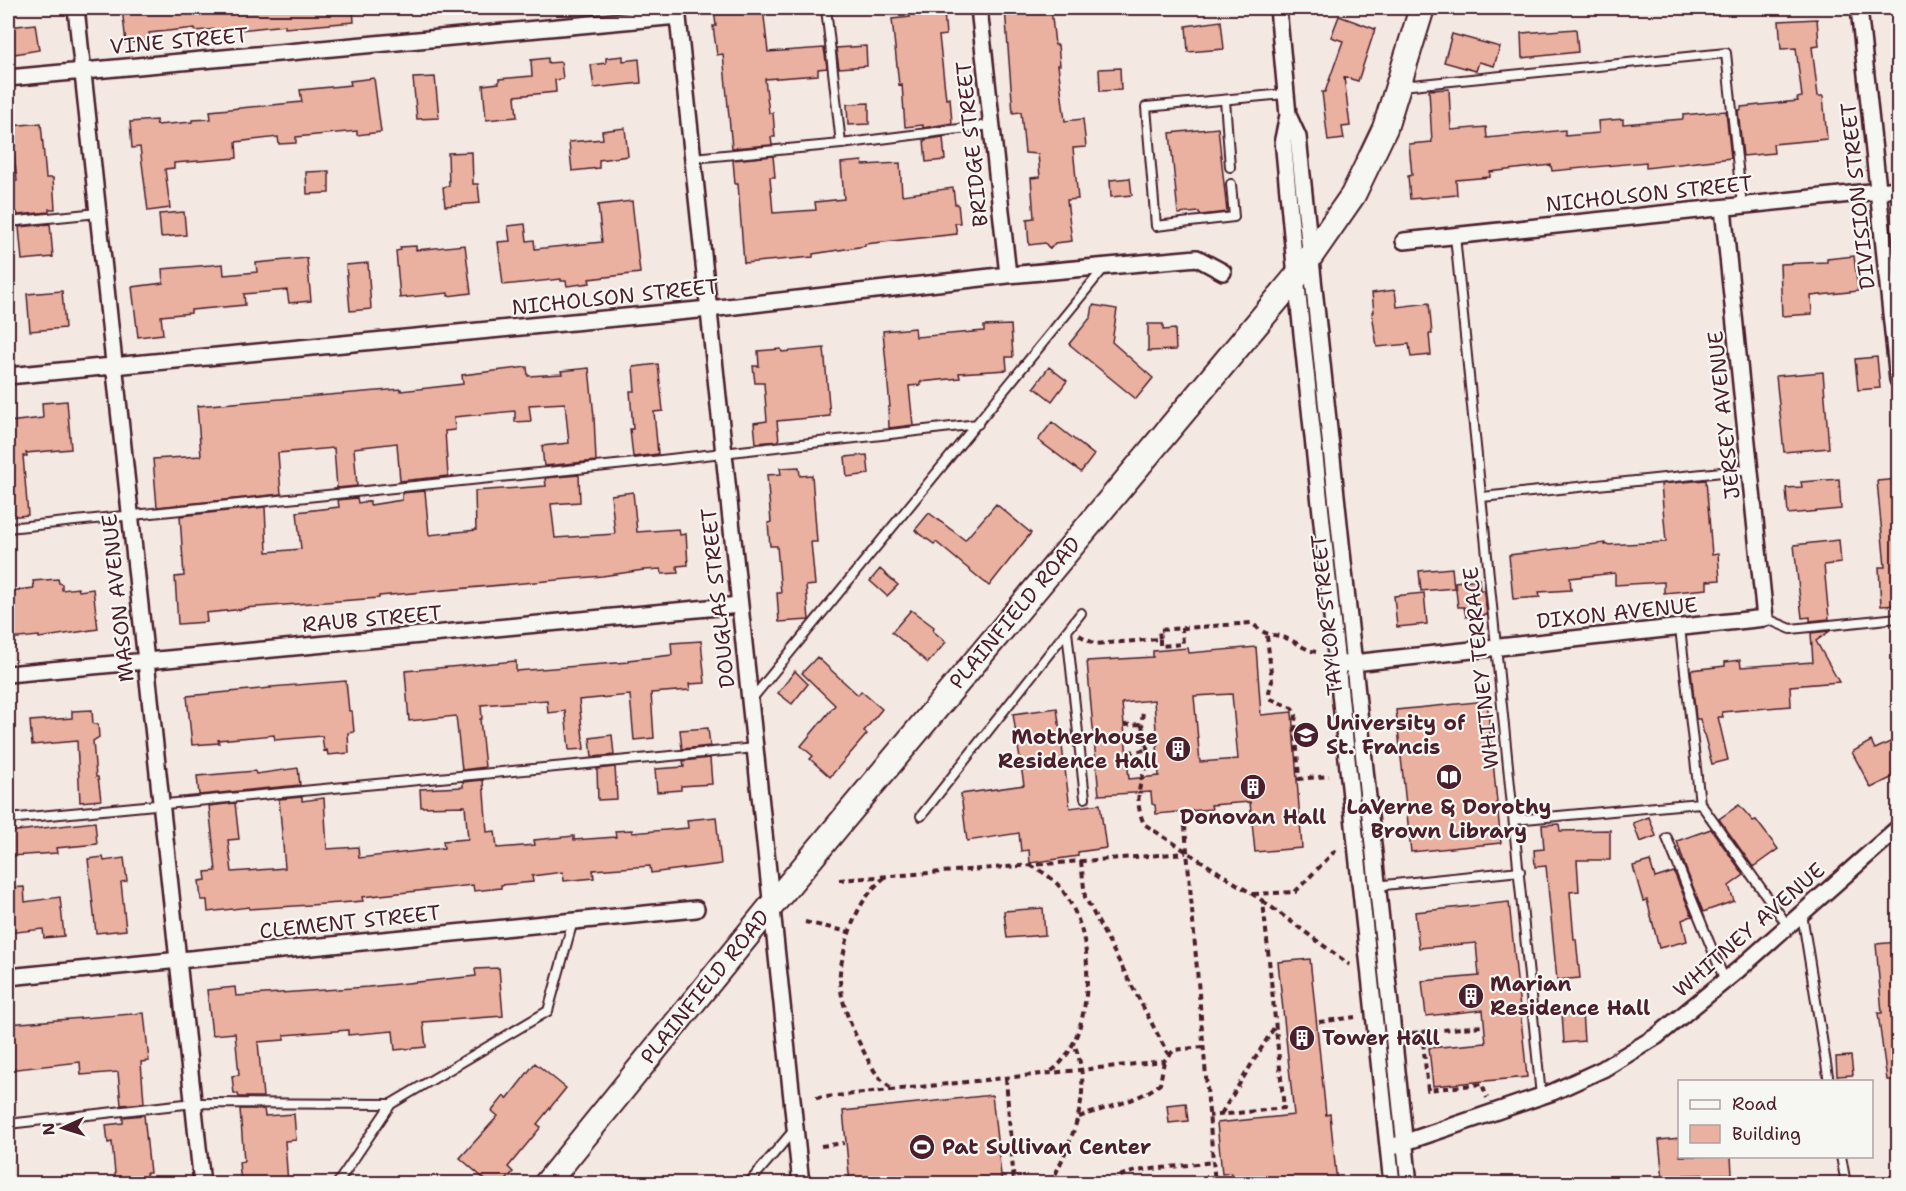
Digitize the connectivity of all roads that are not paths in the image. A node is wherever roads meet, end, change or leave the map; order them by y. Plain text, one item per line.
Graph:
1 (76, 8) edge
2 (826, 8) edge
3 (979, 8) edge
4 (1278, 8) edge
5 (1422, 8) edge
6 (1859, 8) edge
7 (677, 12) edge
8 (83, 72) junction
9 (8, 78) edge
10 (1398, 86) junction
11 (1286, 94) junction
12 (1225, 100) junction
13 (1288, 115) junction
14 (992, 125) junction
15 (841, 144) junction
16 (693, 158) junction
17 (1230, 167) dead end
18 (1231, 184) dead end
19 (1899, 189) edge
20 (1878, 191) junction
21 (1743, 206) junction
22 (1723, 208) junction
23 (98, 213) junction
24 (8, 222) edge
25 (1455, 236) junction
26 (1404, 241) dead end
27 (1106, 266) junction
28 (1303, 267) junction
29 (1222, 272) dead end
30 (1008, 275) junction
31 (709, 309) junction
32 (114, 366) junction
33 (8, 376) edge
34 (1899, 380) edge
35 (978, 424) junction
36 (724, 453) junction
37 (1751, 470) junction
38 (1482, 497) junction
39 (131, 516) junction
40 (8, 528) edge
41 (740, 605) junction
42 (1081, 613) dead end
43 (1765, 618) junction
44 (1899, 618) edge
45 (1680, 628) junction
46 (1068, 629) junction
47 (1496, 647) junction
48 (146, 661) junction
49 (1354, 663) junction
50 (1338, 665) junction
51 (8, 674) edge
52 (750, 702) junction
53 (755, 748) junction
54 (1086, 798) dead end
55 (1700, 803) junction
56 (161, 805) junction
57 (921, 816) dead end
58 (8, 819) edge
59 (1514, 820) junction
60 (1899, 828) edge
61 (1667, 838) dead end
62 (1520, 871) junction
63 (1377, 886) junction
64 (1360, 888) junction
65 (772, 904) junction
66 (696, 909) dead end
67 (1802, 914) junction
68 (573, 921) junction
69 (1788, 926) junction
70 (178, 960) junction
71 (8, 977) edge
72 (1725, 981) junction
73 (1829, 1080) edge
74 (1541, 1096) junction
75 (194, 1103) junction
76 (391, 1104) junction
77 (8, 1124) edge
78 (795, 1128) junction
79 (1405, 1142) junction
80 (1389, 1148) junction
81 (1841, 1158) edge
82 (202, 1184) edge
83 (337, 1184) edge
84 (546, 1184) edge
85 (748, 1184) edge
86 (801, 1184) edge
87 (1392, 1184) edge
88 (1409, 1184) edge
89 (1846, 1184) edge

1 - 8 street, MASON AVENUE
2 - 15 lane
3 - 14 street, BRIDGE STREET
4 - 11 street, TAYLOR STREET
5 - 10 main road, PLAINFIELD ROAD
6 - 20 street, DIVISION STREET
7 - 8 street, VINE STREET
7 - 16 street, DOUGLAS STREET
8 - 9 street, VINE STREET
8 - 23 street, MASON AVENUE
10 - 21 lane
10 - 28 main road, PLAINFIELD ROAD
11 - 12 lane
11 - 13 street, TAYLOR STREET
12 - 17 lane
12 - 18 lane
13 - 28 street, TAYLOR STREET
13 - 28 street, TAYLOR STREET
14 - 15 lane
14 - 30 street, BRIDGE STREET
15 - 16 lane
16 - 31 street, DOUGLAS STREET
19 - 20 street, NICHOLSON STREET
20 - 21 street, NICHOLSON STREET
20 - 34 street, DIVISION STREET
21 - 22 street, NICHOLSON STREET
22 - 25 street, NICHOLSON STREET
22 - 37 street, JERSEY AVENUE
23 - 24 lane
23 - 32 street, MASON AVENUE
25 - 26 street, NICHOLSON STREET
25 - 38 lane, WHITNEY TERRACE
27 - 29 street, NICHOLSON STREET
27 - 30 street, NICHOLSON STREET
27 - 35 lane
28 - 49 street, TAYLOR STREET
28 - 50 street, TAYLOR STREET
28 - 65 main road, PLAINFIELD ROAD
30 - 31 street, NICHOLSON STREET
31 - 32 street, NICHOLSON STREET
31 - 36 street, DOUGLAS STREET
32 - 33 street, NICHOLSON STREET
32 - 39 street, MASON AVENUE
35 - 36 lane
35 - 52 lane
36 - 39 lane
36 - 41 street, DOUGLAS STREET
37 - 38 lane
37 - 43 street, JERSEY AVENUE
38 - 47 lane, WHITNEY TERRACE
39 - 40 lane
39 - 48 street, MASON AVENUE
41 - 48 street, RAUB STREET
41 - 52 street, DOUGLAS STREET
42 - 46 lane
43 - 44 lane, DIXON AVENUE
43 - 45 street, DIXON AVENUE
45 - 47 street, DIXON AVENUE
45 - 55 lane
46 - 54 lane
46 - 57 lane
47 - 49 street, DIXON AVENUE
47 - 59 lane, WHITNEY TERRACE
48 - 51 street, RAUB STREET
48 - 56 street, MASON AVENUE
49 - 50 street, DIXON AVENUE
49 - 63 street, TAYLOR STREET
50 - 64 street, TAYLOR STREET
52 - 53 street, DOUGLAS STREET
53 - 56 lane
53 - 65 street, DOUGLAS STREET
55 - 59 lane
55 - 69 lane
56 - 58 lane
56 - 70 street, MASON AVENUE
59 - 62 lane, WHITNEY TERRACE
60 - 67 street, WHITNEY AVENUE
61 - 72 lane
62 - 63 lane
62 - 74 lane, WHITNEY TERRACE
63 - 64 lane
63 - 79 street, TAYLOR STREET
64 - 80 street, TAYLOR STREET
65 - 78 street, DOUGLAS STREET
65 - 84 main road, PLAINFIELD ROAD
66 - 68 street, CLEMENT STREET
67 - 69 street, WHITNEY AVENUE
67 - 73 lane
68 - 70 street, CLEMENT STREET
68 - 76 lane
69 - 72 street, WHITNEY AVENUE
70 - 71 street, CLEMENT STREET
70 - 75 street, MASON AVENUE
72 - 74 street, WHITNEY AVENUE
74 - 79 street, WHITNEY AVENUE
75 - 76 lane
75 - 77 lane
75 - 82 street, MASON AVENUE
76 - 83 lane
78 - 85 lane
78 - 86 street, DOUGLAS STREET
79 - 80 street, WHITNEY AVENUE
79 - 88 street, TAYLOR STREET
80 - 87 street, TAYLOR STREET
81 - 89 lane

